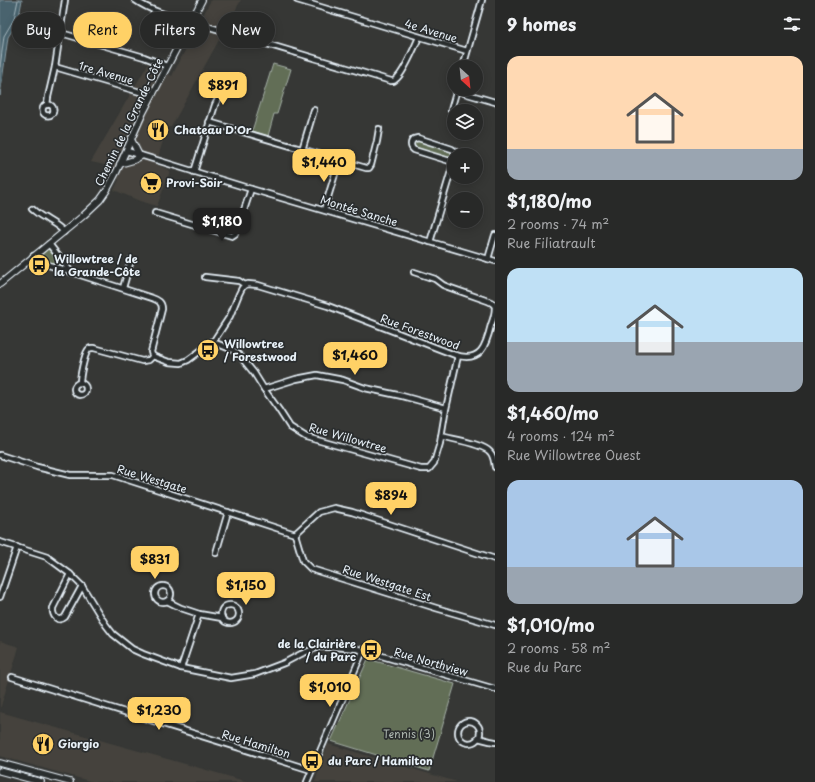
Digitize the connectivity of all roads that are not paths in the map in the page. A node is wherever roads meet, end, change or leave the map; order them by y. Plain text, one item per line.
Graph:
1 (65, 0) edge
2 (135, 0) edge
3 (202, 0) edge
4 (297, 0) edge
5 (482, 0) edge
6 (142, 2) edge
7 (64, 12) edge
8 (159, 12) edge
9 (195, 12) edge
10 (209, 28) edge
11 (65, 35) edge
12 (419, 37) junction
13 (58, 48) edge
14 (177, 48) edge
15 (467, 51) junction
16 (465, 60) edge
17 (168, 66) junction
18 (55, 67) junction
19 (231, 85) dead end
20 (476, 96) edge
21 (151, 97) junction
22 (495, 102) edge
23 (47, 105) dead end
24 (314, 110) dead end
25 (209, 122) junction
26 (379, 129) dead end
27 (131, 139) junction
28 (449, 148) edge
29 (302, 150) junction
30 (126, 151) junction
31 (140, 155) junction
32 (447, 159) edge
33 (339, 161) junction
34 (120, 164) junction
35 (194, 172) junction
36 (447, 184) edge
37 (251, 189) junction
38 (32, 209) dead end
39 (324, 210) junction
40 (155, 213) dead end
41 (64, 232) junction
42 (495, 235) edge
43 (430, 242) junction
44 (49, 244) junction
45 (33, 256) junction
46 (488, 259) junction
47 (132, 260) dead end
48 (495, 261) edge
49 (71, 272) junction
50 (414, 272) dead end
51 (205, 277) dead end
52 (0, 284) edge
53 (245, 285) junction
54 (122, 288) junction
55 (213, 342) junction
56 (153, 356) junction
57 (458, 356) junction
58 (80, 383) dead end
59 (264, 390) junction
60 (446, 408) junction
61 (441, 436) junction
62 (0, 455) edge
63 (495, 468) edge
64 (228, 512) junction
65 (295, 534) junction
66 (0, 542) edge
67 (17, 547) junction
68 (216, 553) dead end
69 (495, 559) edge
70 (70, 574) junction
71 (82, 586) junction
72 (0, 597) edge
73 (167, 600) dead end
74 (199, 614) junction
75 (222, 618) dead end
76 (495, 625) edge
77 (363, 651) junction
78 (181, 668) junction
79 (12, 677) dead end
80 (495, 689) edge
81 (478, 738) junction
82 (495, 742) edge
83 (0, 763) edge
84 (311, 770) junction
85 (0, 771) edge
86 (41, 782) edge
87 (70, 782) edge
88 (307, 782) edge

1 - 7 street
2 - 6 street
3 - 9 main road, Chemin de la Grande-Côte
4 - 12 street, 4e Avenue
5 - 15 street
6 - 8 street
10 - 12 street
11 - 17 street
12 - 15 street, 4e Avenue
13 - 18 street
14 - 17 main road, Chemin de la Grande-Côte
15 - 16 street
17 - 21 main road, Chemin de la Grande-Côte
18 - 21 street, 1re Avenue
18 - 23 street
19 - 25 street
20 - 22 street
21 - 27 main road, Chemin de la Grande-Côte
24 - 29 street
25 - 29 street
25 - 35 street
26 - 33 street
27 - 30 main road, Chemin de la Grande-Côte
27 - 31 main road
28 - 32 street
29 - 33 street
30 - 31 street, Montée Sanche
30 - 34 main road, Chemin de la Grande-Côte
31 - 34 main road
31 - 35 street, Montée Sanche
33 - 39 street
34 - 41 main road, Chemin de la Grande-Côte
35 - 37 street, Montée Sanche
36 - 43 street
37 - 39 street, Montée Sanche
37 - 40 street
38 - 41 street
39 - 43 street, Montée Sanche
41 - 44 main road, Chemin de la Grande-Côte
42 - 46 street
43 - 46 street, Montée Sanche
44 - 45 main road, Chemin de la Grande-Côte
44 - 49 street
45 - 49 street
45 - 52 main road, Chemin de la Grande-Côte
46 - 48 street, Montée Sanche
47 - 54 street
49 - 54 street
50 - 57 street, Rue Forestwood
51 - 53 street, Rue Forestwood
53 - 55 street
53 - 57 street, Rue Forestwood
54 - 56 street
55 - 56 street
55 - 59 street, Rue Willowtree
56 - 58 street
57 - 60 street, Rue Willowtree
59 - 60 street
59 - 61 street, Rue Willowtree
60 - 61 street, Rue Willowtree
61 - 63 street
62 - 64 street, Rue Westgate
64 - 65 street, Rue Westgate
64 - 68 street
65 - 69 street
65 - 76 street, Rue Westgate Est
66 - 67 street, Rue Northview
67 - 70 street, Rue Northview
67 - 72 street
70 - 71 street, Rue Northview
70 - 71 street
71 - 78 street, Rue Northview
73 - 74 street
74 - 75 street
74 - 78 street
77 - 78 street, Rue Northview
77 - 80 street, Rue Northview
77 - 84 street
79 - 84 street, Rue Hamilton
81 - 81 street
81 - 82 street
83 - 87 main road
84 - 88 street
85 - 86 main road

